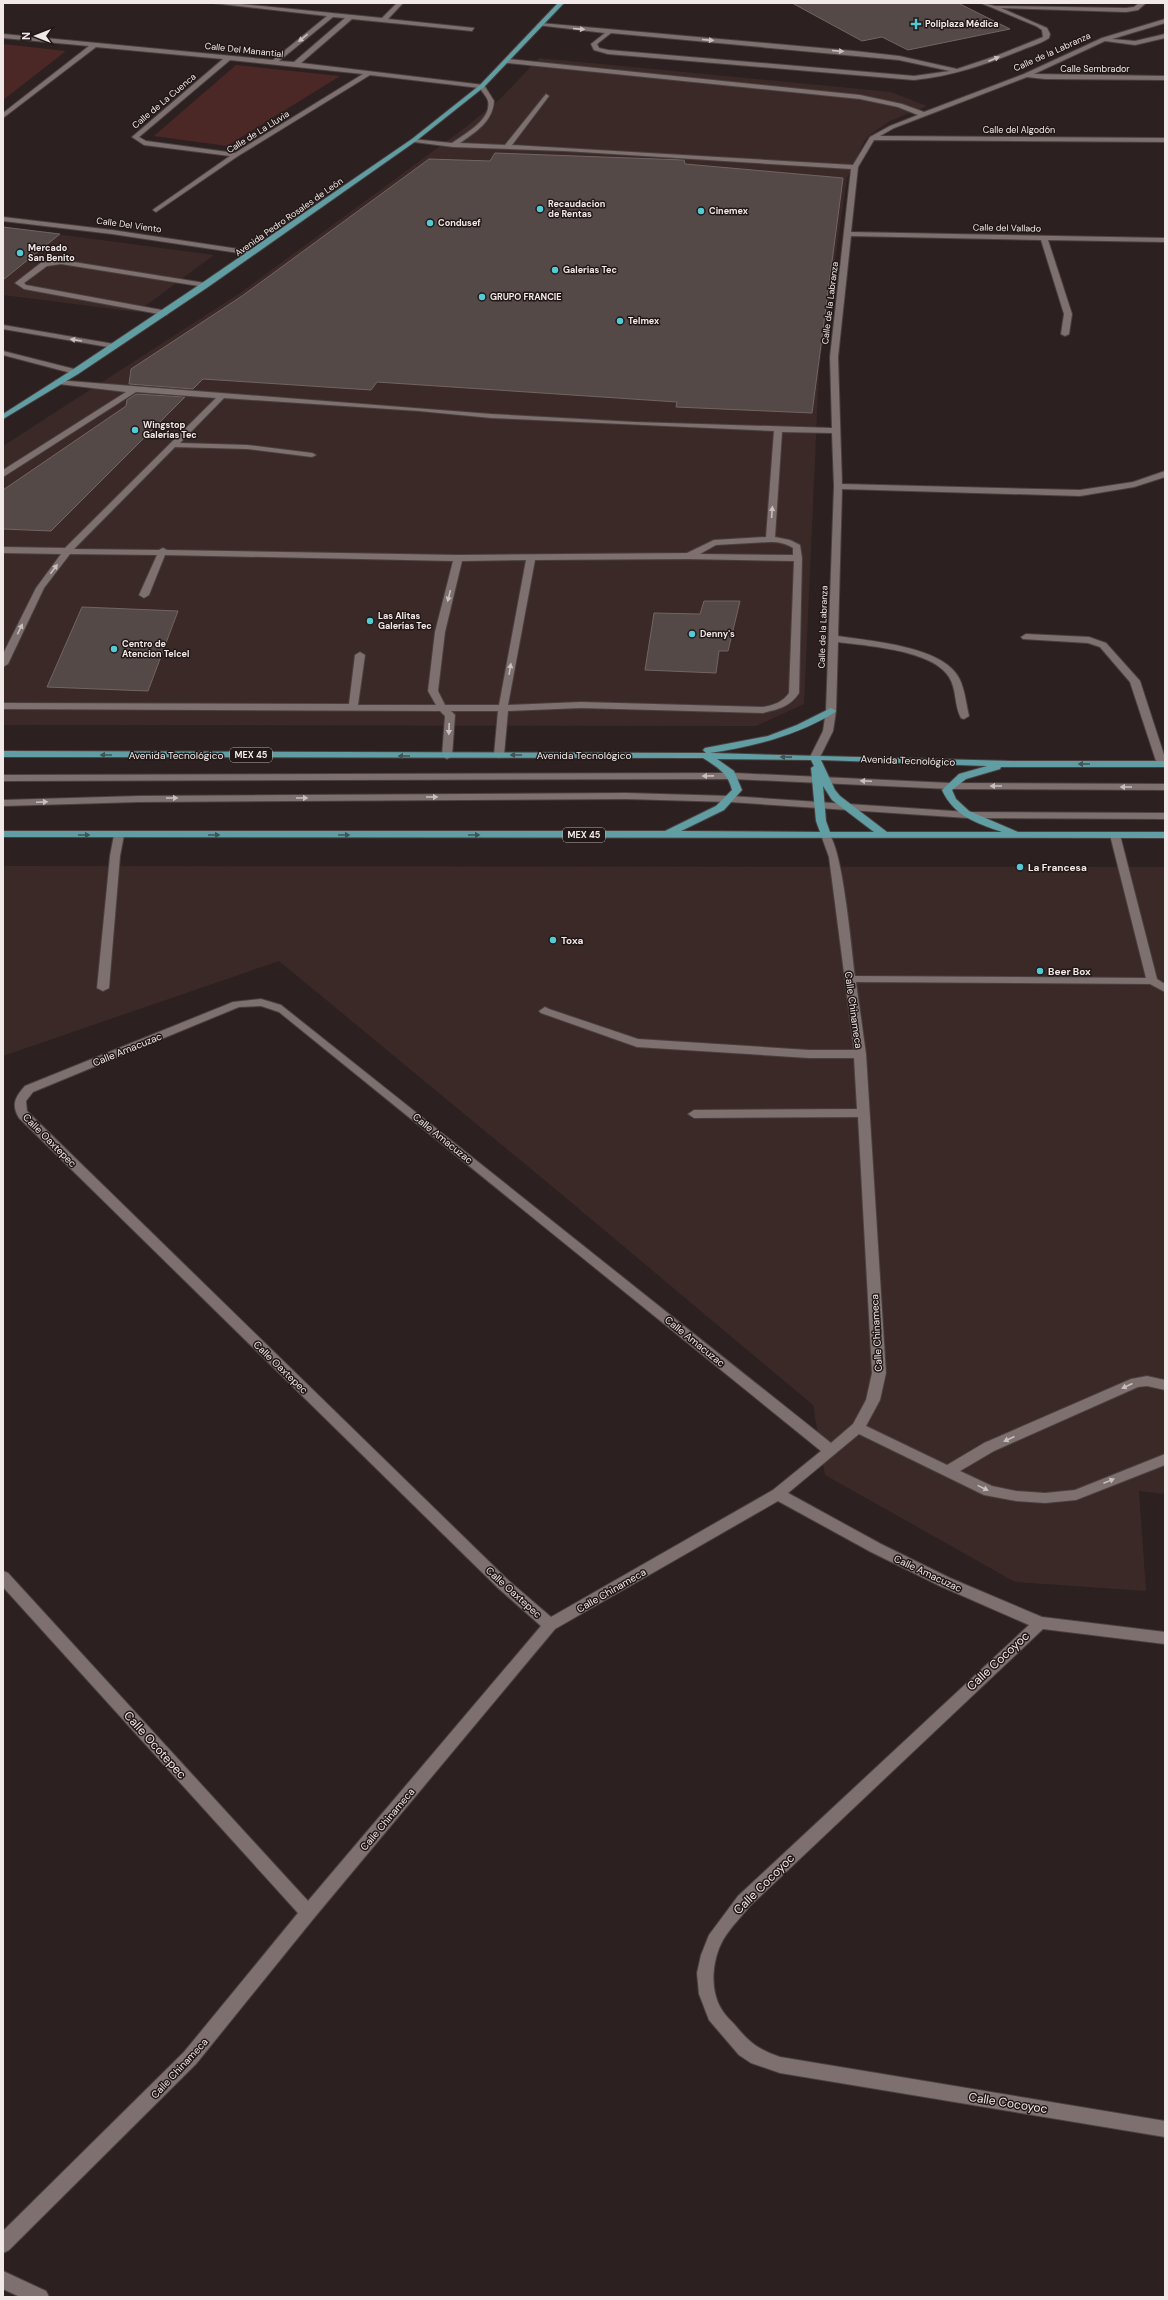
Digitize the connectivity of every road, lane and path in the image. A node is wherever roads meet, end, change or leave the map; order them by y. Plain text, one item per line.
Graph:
1 (215, 3) edge
2 (400, 3) edge
3 (561, 3) edge
4 (984, 3) edge
5 (1144, 3) edge
6 (252, 5) edge
7 (991, 6) junction
8 (332, 15) junction
9 (350, 17) junction
10 (384, 20) junction
11 (1165, 21) edge
12 (540, 25) junction
13 (472, 29) dead end
14 (1135, 30) junction
15 (1165, 30) edge
16 (609, 32) junction
17 (3, 36) edge
18 (1165, 36) edge
19 (1104, 40) junction
20 (94, 45) junction
21 (229, 57) junction
22 (507, 61) junction
23 (274, 62) junction
24 (296, 64) junction
25 (957, 71) junction
26 (371, 72) junction
27 (1026, 75) junction
28 (1165, 78) edge
29 (482, 86) junction
30 (546, 96) dead end
31 (925, 114) junction
32 (3, 116) edge
33 (872, 138) junction
34 (414, 140) junction
35 (1165, 140) edge
36 (453, 145) junction
37 (508, 146) junction
38 (236, 155) junction
39 (855, 167) junction
40 (156, 210) dead end
41 (3, 219) edge
42 (849, 234) junction
43 (1044, 238) junction
44 (1165, 240) edge
45 (252, 253) junction
46 (205, 286) junction
47 (164, 313) junction
48 (3, 327) edge
49 (1065, 334) dead end
50 (114, 346) junction
51 (3, 353) edge
52 (75, 372) junction
53 (59, 382) junction
54 (134, 390) junction
55 (223, 395) junction
56 (3, 416) edge
57 (778, 429) junction
58 (837, 430) junction
59 (174, 445) junction
60 (312, 455) dead end
61 (3, 474) edge
62 (1165, 474) edge
63 (838, 486) junction
64 (770, 539) junction
65 (3, 550) edge
66 (68, 550) junction
67 (163, 552) junction
68 (688, 556) junction
69 (531, 557) junction
70 (458, 558) junction
71 (798, 558) junction
72 (144, 595) dead end
73 (1026, 637) dead end
74 (832, 638) junction
75 (360, 655) dead end
76 (3, 664) edge
77 (3, 706) edge
78 (441, 706) junction
79 (353, 708) junction
80 (503, 708) junction
81 (831, 711) junction
82 (964, 716) dead end
83 (3, 754) edge
84 (499, 755) junction
85 (668, 755) junction
86 (447, 756) junction
87 (706, 756) junction
88 (815, 757) junction
89 (1012, 764) junction
90 (1163, 764) edge
91 (734, 776) junction
92 (3, 778) edge
93 (821, 779) junction
94 (950, 786) junction
95 (1165, 787) edge
96 (730, 799) junction
97 (3, 803) edge
98 (819, 805) junction
99 (845, 806) junction
100 (968, 815) junction
101 (1165, 816) edge
102 (3, 834) edge
103 (119, 835) junction
104 (665, 835) junction
105 (1022, 835) junction
106 (1115, 835) junction
107 (1165, 835) edge
108 (826, 836) junction
109 (885, 836) junction
110 (849, 979) junction
111 (1152, 981) junction
112 (103, 988) dead end
113 (1165, 989) edge
114 (545, 1011) dead end
115 (860, 1054) junction
116 (19, 1104) joint
117 (864, 1113) junction
118 (694, 1114) dead end
119 (1165, 1385) edge
120 (858, 1428) junction
121 (830, 1450) junction
122 (1165, 1459) edge
123 (948, 1471) junction
124 (778, 1494) junction
125 (3, 1577) edge
126 (1040, 1623) junction
127 (550, 1625) junction
128 (1165, 1638) edge
129 (308, 1914) junction
130 (1165, 2129) edge
131 (3, 2244) edge
132 (3, 2280) edge
133 (40, 2297) edge

1 - 6 street
2 - 10 street
3 - 12 main road, Avenida Pedro Rosales de León
4 - 7 street
5 - 7 street
6 - 8 street
25 -> 7 street
8 - 9 street
8 -> 23 street
9 - 10 street
9 - 24 street
10 - 13 street
11 - 14 street
12 -> 16 street
12 - 22 main road, Avenida Pedro Rosales de León
14 - 15 street
14 - 19 street, Calle de la Labranza
16 -> 25 street
16 - 25 street
17 - 20 street, Calle Del Manantial
18 - 19 street
19 - 27 street, Calle de la Labranza
20 - 21 street, Calle Del Manantial
20 - 32 street
21 - 23 street, Calle Del Manantial
21 - 38 street, Calle de La Cuenca
22 - 29 main road, Avenida Pedro Rosales de León
22 - 31 street
23 - 24 street, Calle Del Manantial
24 - 26 street, Calle Del Manantial
26 - 29 street, Calle Del Manantial
26 - 38 street, Calle de La Lluvia
27 - 28 street, Calle Sembrador
27 - 31 street, Calle de la Labranza
29 - 34 main road, Avenida Pedro Rosales de León
29 - 36 street
30 - 37 street
31 - 33 street, Calle de la Labranza
33 - 35 street, Calle del Algodón
33 - 39 street, Calle de la Labranza
34 - 36 street
34 - 45 main road, Avenida Pedro Rosales de León
36 - 37 street
37 - 39 street
38 - 40 street, Calle de La Lluvia
39 - 42 street, Calle de la Labranza
41 - 45 street, Calle Del Viento
42 - 43 street, Calle del Vallado
42 - 58 street, Calle de la Labranza
43 - 44 street, Calle del Vallado
43 - 49 street
45 - 46 main road, Avenida Pedro Rosales de León
46 - 47 main road, Avenida Pedro Rosales de León
46 - 47 street
47 - 50 main road, Avenida Pedro Rosales de León
50 -> 48 street
50 - 52 main road, Avenida Pedro Rosales de León
51 - 52 street
52 - 53 main road, Avenida Pedro Rosales de León
53 - 54 street
53 - 56 main road, Avenida Pedro Rosales de León
54 - 55 street
54 - 61 street
55 - 57 street
55 - 59 street
57 - 58 street
64 -> 57 street
58 - 63 street, Calle de la Labranza
59 - 60 street
59 - 66 street
62 - 63 street
63 - 74 street, Calle de la Labranza
64 - 68 street
64 - 71 street
65 - 66 street
66 - 67 street
76 -> 66 street
67 - 70 street
67 - 72 street
68 - 69 street
68 - 71 street
69 - 70 street
80 -> 69 street
70 -> 78 street
71 - 80 street
73 - 90 street
74 - 81 street, Calle de la Labranza
74 - 82 street
75 - 79 street
77 - 79 street
78 - 79 street
78 - 80 street
78 -> 86 street
80 - 84 street
81 - 85 main road
81 - 88 street, Calle de la Labranza
86 -> 83 main road, Avenida Tecnológico / MEX 45
85 -> 84 main road, Avenida Tecnológico / MEX 45
84 - 86 main road, Avenida Tecnológico / MEX 45
85 - 87 main road, Avenida Tecnológico / MEX 45
88 -> 87 main road, Avenida Tecnológico / MEX 45
87 - 91 main road
88 - 89 main road, Avenida Tecnológico / MEX 45
88 - 93 main road
90 -> 89 main road, Avenida Tecnológico / MEX 45
89 - 94 main road
91 -> 92 street
91 - 93 street
91 - 96 main road
94 -> 93 street
93 - 98 main road
93 - 99 main road
95 -> 94 street
94 - 100 main road
97 -> 96 street
96 - 98 street
96 - 104 main road
98 - 99 street
98 - 108 main road
99 - 100 street
99 - 109 main road
100 - 101 street
100 - 105 main road
102 -> 103 main road, MEX 45
103 -> 104 main road, MEX 45
103 - 112 street
104 - 108 main road, MEX 45
105 - 106 main road, MEX 45
105 - 109 main road, MEX 45
106 - 107 main road, MEX 45
106 - 111 street
108 - 109 main road, MEX 45
108 - 110 street, Calle Chinameca
110 - 111 street
110 - 115 street, Calle Chinameca
111 - 113 street
114 - 115 street
115 - 117 street, Calle Chinameca
116 - 121 street, Calle Amacuzac
116 - 127 street, Calle Oaxtepec
117 - 118 street
117 - 120 street, Calle Chinameca
119 -> 123 street
120 - 121 street, Calle Chinameca
120 - 123 street
121 - 124 street, Calle Chinameca
123 -> 122 street
124 - 126 street, Calle Amacuzac
124 - 127 street, Calle Chinameca
125 - 129 street, Calle Ocotepec
126 - 128 street
126 - 130 street, Calle Cocoyoc
127 - 129 street, Calle Chinameca
129 - 131 street, Calle Chinameca
132 - 133 street

